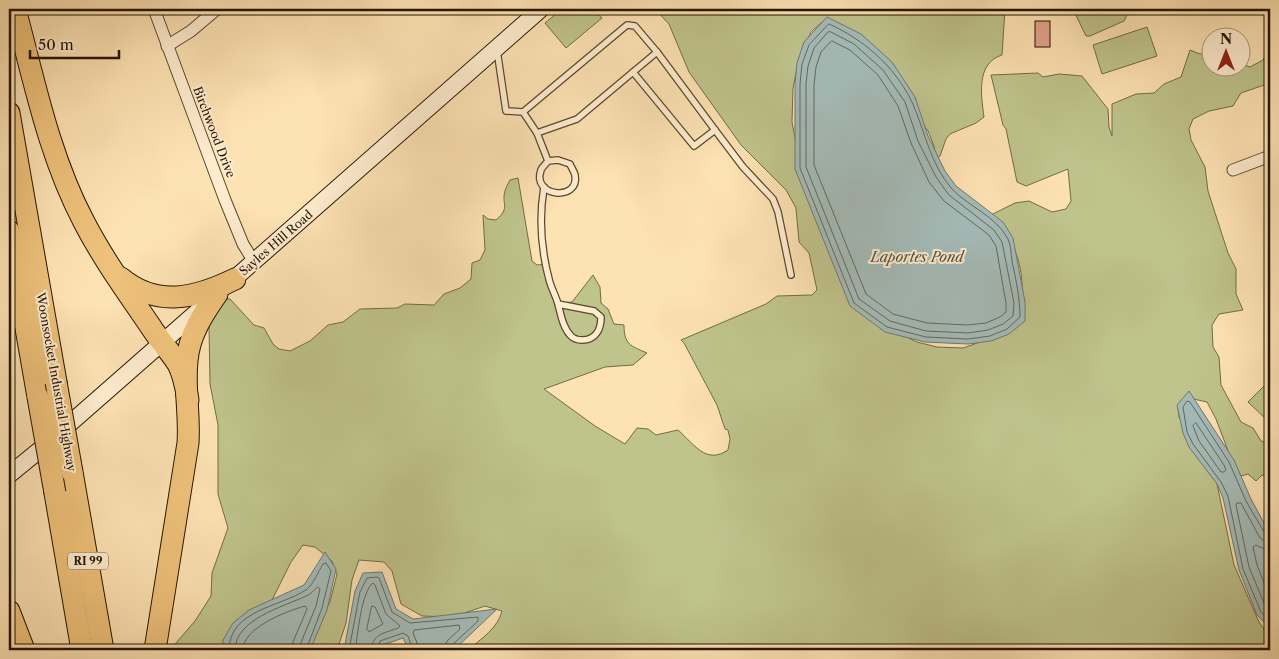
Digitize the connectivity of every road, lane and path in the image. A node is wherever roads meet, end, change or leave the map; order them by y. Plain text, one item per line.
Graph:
1 (15, 9) edge
2 (154, 9) edge
3 (217, 9) edge
4 (541, 9) edge
5 (167, 46) junction
6 (497, 48) junction
7 (657, 52) junction
8 (632, 72) junction
9 (523, 112) junction
10 (9, 113) edge
11 (715, 130) junction
12 (537, 133) junction
13 (1270, 156) edge
14 (548, 161) junction
15 (1233, 170) dead end
16 (544, 187) junction
17 (9, 231) edge
18 (254, 262) junction
19 (109, 264) junction
20 (791, 275) dead end
21 (235, 279) junction
22 (217, 294) junction
23 (558, 304) junction
24 (161, 343) junction
25 (188, 400) junction
26 (9, 475) edge
27 (9, 611) edge
28 (9, 617) edge
29 (22, 645) edge
30 (82, 650) edge
31 (103, 650) edge
32 (155, 650) edge

1 - 19 highway
2 - 5 street, Birchwood Drive
3 - 5 street
4 - 6 main road, Sayles Hill Road
5 - 18 street, Birchwood Drive
6 - 9 lane
6 - 18 main road, Sayles Hill Road
7 - 8 lane
7 - 9 lane
7 - 11 lane
8 - 11 lane
8 - 12 lane
9 - 12 lane
10 - 31 highway, Woonsocket Industrial Highway / RI 99, bridge
11 - 20 lane
12 - 14 lane
13 - 15 street
14 - 16 lane
14 - 16 lane
16 - 23 lane
17 - 30 highway, Woonsocket Industrial Highway / RI 99, bridge
18 - 21 main road, Sayles Hill Road
19 - 21 highway
19 - 24 highway
21 - 22 main road, Sayles Hill Road
22 - 24 main road, Sayles Hill Road
22 - 25 highway
23 - 23 lane
24 - 25 highway
24 - 26 main road, Sayles Hill Road
25 - 32 highway
27 - 29 highway
28 - 29 highway

